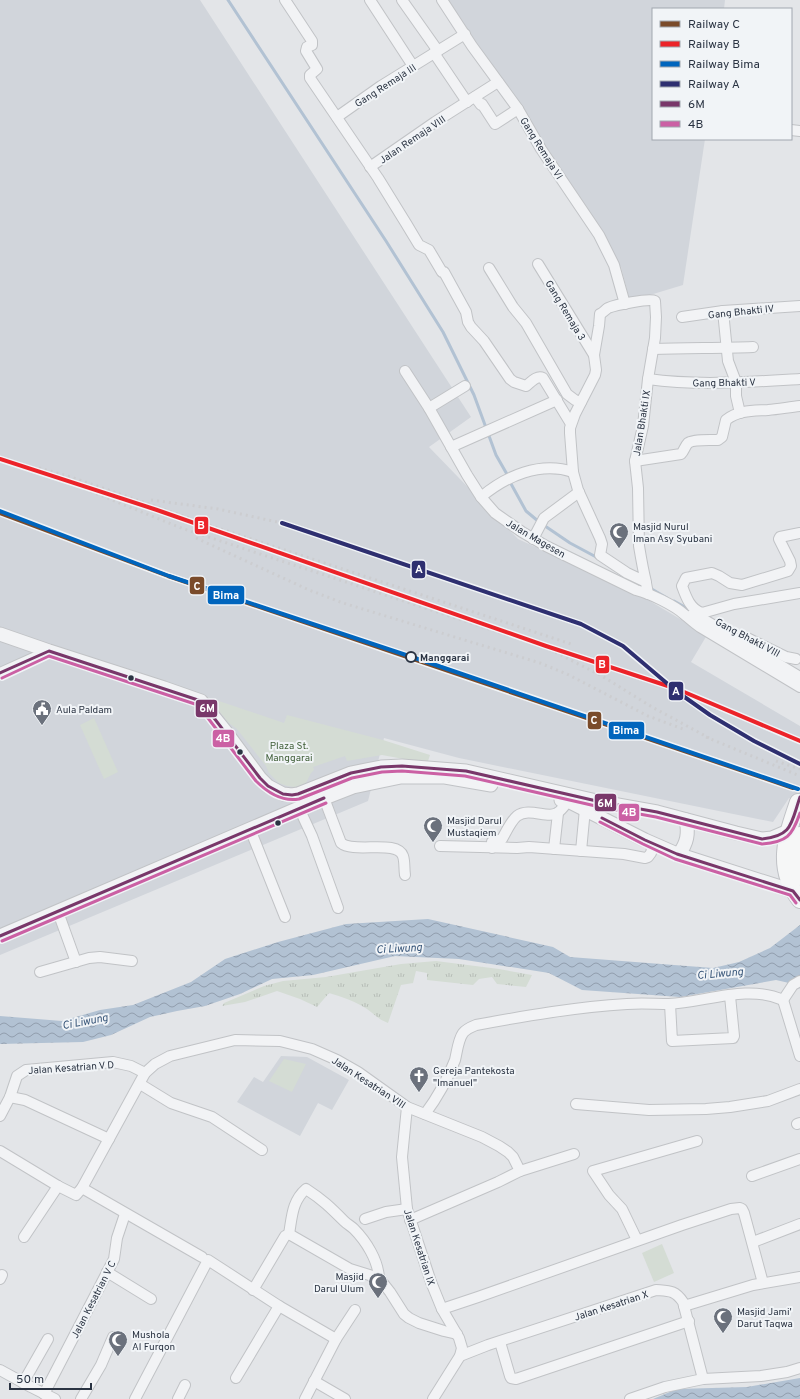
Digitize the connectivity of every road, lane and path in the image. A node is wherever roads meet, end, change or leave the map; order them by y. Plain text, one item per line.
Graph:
1 (285, 0) edge
2 (370, 0) edge
3 (402, 0) edge
4 (442, 0) edge
5 (465, 34) junction
6 (436, 52) junction
7 (413, 66) junction
8 (498, 82) junction
9 (476, 97) junction
10 (467, 102) junction
11 (518, 109) junction
12 (337, 117) junction
13 (370, 167) junction
14 (538, 264) dead end
15 (489, 268) dead end
16 (625, 304) junction
17 (800, 306) edge
18 (723, 311) junction
19 (682, 317) dead end
20 (753, 347) dead end
21 (726, 348) junction
22 (653, 349) junction
23 (594, 355) junction
24 (405, 372) dead end
25 (648, 379) junction
26 (800, 379) edge
27 (736, 382) junction
28 (465, 386) dead end
29 (557, 400) junction
30 (581, 402) junction
31 (800, 406) edge
32 (429, 408) junction
33 (740, 413) junction
34 (571, 424) junction
35 (451, 447) junction
36 (635, 461) junction
37 (573, 472) junction
38 (578, 492) junction
39 (481, 497) junction
40 (800, 533) edge
41 (533, 538) junction
42 (646, 587) junction
43 (800, 593) edge
44 (702, 612) junction
45 (686, 615) junction
46 (0, 634) edge
47 (49, 651) junction
48 (796, 659) dead end
49 (0, 673) edge
50 (800, 677) edge
51 (800, 687) edge
52 (324, 798) junction
53 (568, 801) junction
54 (798, 802) dead end
55 (299, 808) junction
56 (585, 809) junction
57 (558, 812) junction
58 (686, 820) junction
59 (250, 829) junction
60 (795, 831) edge
61 (653, 844) junction
62 (440, 846) dead end
63 (492, 848) junction
64 (554, 849) junction
65 (581, 851) junction
66 (679, 854) junction
67 (405, 875) dead end
68 (798, 889) edge
69 (338, 908) dead end
70 (58, 912) junction
71 (285, 917) dead end
72 (0, 936) edge
73 (132, 961) dead end
74 (76, 962) junction
75 (40, 972) dead end
76 (800, 981) edge
77 (730, 996) junction
78 (784, 999) junction
79 (670, 1004) junction
80 (800, 1056) edge
81 (145, 1073) junction
82 (140, 1084) junction
83 (800, 1089) edge
84 (10, 1097) junction
85 (576, 1104) dead end
86 (407, 1107) junction
87 (425, 1114) junction
88 (0, 1116) edge
89 (109, 1139) junction
90 (697, 1141) dead end
91 (262, 1150) dead end
92 (0, 1151) edge
93 (574, 1154) dead end
94 (800, 1159) edge
95 (520, 1171) junction
96 (752, 1176) dead end
97 (58, 1186) junction
98 (82, 1188) junction
99 (407, 1209) junction
100 (126, 1214) junction
101 (365, 1219) dead end
102 (410, 1220) junction
103 (800, 1224) edge
104 (289, 1234) junction
105 (24, 1237) dead end
106 (638, 1240) junction
107 (752, 1242) junction
108 (202, 1257) dead end
109 (107, 1272) junction
110 (800, 1277) edge
111 (379, 1278) junction
112 (763, 1283) junction
113 (253, 1290) junction
114 (151, 1299) dead end
115 (278, 1306) junction
116 (684, 1306) junction
117 (442, 1309) junction
118 (355, 1310) dead end
119 (688, 1321) junction
120 (457, 1334) junction
121 (113, 1337) dead end
122 (48, 1339) dead end
123 (336, 1339) junction
124 (500, 1342) junction
125 (460, 1356) junction
126 (800, 1368) edge
127 (0, 1370) edge
128 (236, 1378) dead end
129 (703, 1379) junction
130 (314, 1381) junction
131 (23, 1383) junction
132 (185, 1385) dead end
133 (44, 1394) junction
134 (55, 1399) edge
135 (81, 1399) edge
136 (135, 1399) edge
137 (178, 1399) edge
138 (305, 1399) edge
139 (345, 1399) edge
140 (433, 1399) edge
141 (630, 1399) edge

1 - 12 street
2 - 7 street
3 - 6 street
4 - 5 street, Gang Remaja VI
5 - 6 street, Gang Remaja III
5 - 8 street, Gang Remaja VI
6 - 7 street, Gang Remaja III
6 - 10 street
7 - 12 street, Gang Remaja III
8 - 9 street, Jalan Remaja VIII
8 - 11 street, Gang Remaja VI
9 - 10 street, Jalan Remaja VIII
9 - 11 street
10 - 13 street, Jalan Remaja VIII
11 - 16 street, Gang Remaja VI
12 - 13 street
13 - 29 street, Jalan Remaja VIII
14 - 23 street, Gang Remaja 3
15 - 30 street
16 - 22 street, Jalan Bhakti IX
16 - 23 street
17 - 18 street, Gang Bhakti IV
18 - 19 street, Gang Bhakti IV
18 - 21 street
20 - 21 street
21 - 22 street
21 - 27 street
22 - 25 street, Jalan Bhakti IX
23 - 30 street
24 - 32 street, Jalan Magesen
25 - 27 street, Gang Bhakti V
25 - 36 street, Jalan Bhakti IX
26 - 27 street, Gang Bhakti V
27 - 33 street
28 - 32 street
29 - 34 street
29 - 35 street
30 - 34 street
31 - 33 street
32 - 35 street, Jalan Magesen
33 - 36 street
34 - 37 street
35 - 39 street, Jalan Magesen
36 - 42 street, Jalan Bhakti IX
37 - 38 street
37 - 39 street
38 - 41 street
38 - 42 street
39 - 41 street, Jalan Magesen
40 - 44 street, Gang Bhakti VIII
41 - 42 street, Jalan Magesen
42 - 45 street, Jalan Magesen
43 - 44 street, Gang Bhakti VIII
44 - 48 street, Gang Bhakti VIII
45 - 50 street, Jalan Magesen
45 - 51 street, Jalan Magesen
46 - 47 street
47 - 49 street
47 - 58 street
52 - 53 street
52 - 55 street
52 - 67 street
53 - 56 street
53 - 57 street
54 - 60 main road
55 - 59 street
55 - 69 street
56 - 61 street
56 - 65 street
57 - 63 street
57 - 64 street
58 - 60 street
58 - 66 street
59 - 70 street
59 - 71 street
60 - 68 main road
60 - 68 main road
61 - 65 street
61 - 66 street
62 - 63 street
63 - 64 street
64 - 65 street
66 - 68 street
70 - 72 street
70 - 74 street
73 - 74 street
74 - 75 street
76 - 78 street
77 - 78 street
77 - 79 street
77 - 79 street
78 - 80 street
79 - 87 street
81 - 82 street, Jalan Kesatrian VIII
81 - 84 street, Jalan Kesatrian V D
81 - 86 street, Jalan Kesatrian VIII
82 - 89 street, Jalan Kesatrian VIII
82 - 91 street
83 - 85 street
84 - 88 street, Jalan Kesatrian V D
84 - 89 street
86 - 87 street, Jalan Kesatrian VIII
86 - 99 street, Jalan Kesatrian IX
87 - 95 street, Jalan Kesatrian VIII
89 - 98 street, Jalan Kesatrian VIII
90 - 106 street
92 - 97 street
93 - 95 street
94 - 96 street
95 - 102 street
97 - 98 street
97 - 105 street
98 - 100 street
99 - 101 street
99 - 102 street, Jalan Kesatrian IX
100 - 108 street
100 - 109 street, Jalan Kesatrian V C
102 - 117 street, Jalan Kesatrian IX
103 - 107 street
104 - 111 street
104 - 111 street
104 - 113 street
106 - 107 street
106 - 117 street
107 - 112 street
109 - 114 street
109 - 133 street, Jalan Kesatrian V C
110 - 112 street
111 - 120 street
112 - 116 street
113 - 115 street
113 - 136 street
115 - 123 street
115 - 128 street
116 - 119 street, Jalan Kesatrian X
116 - 124 street, Jalan Kesatrian X
117 - 120 street, Jalan Kesatrian IX
118 - 123 street
119 - 124 street
119 - 129 street, Jalan Kesatrian X
120 - 125 street, Jalan Kesatrian IX
121 - 135 street
122 - 131 street
123 - 130 street
124 - 125 street, Jalan Kesatrian X
125 - 140 street
126 - 129 street
127 - 131 street
129 - 141 street
130 - 138 street
130 - 139 street
131 - 133 street
132 - 137 street
133 - 134 street

